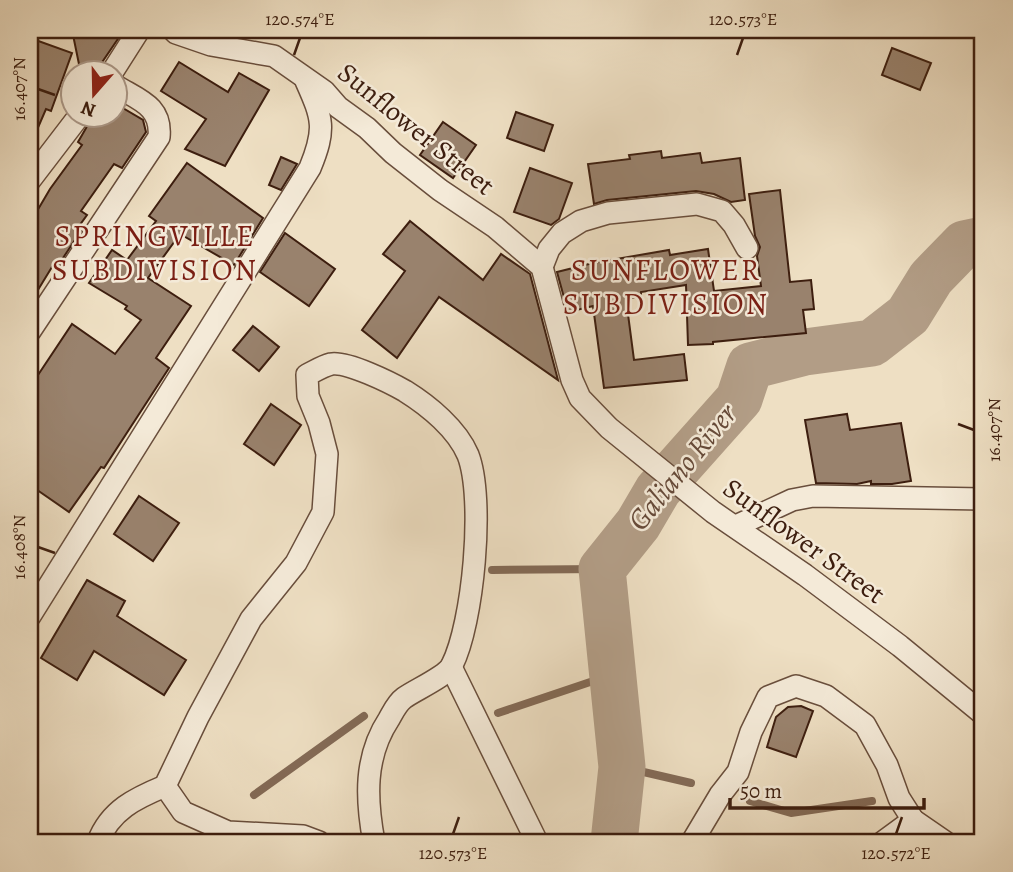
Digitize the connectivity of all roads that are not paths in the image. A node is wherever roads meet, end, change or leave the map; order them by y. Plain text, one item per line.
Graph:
1 (139, 30) edge
2 (173, 30) edge
3 (120, 60) edge
4 (304, 76) junction
5 (130, 94) edge
6 (68, 130) edge
7 (30, 180) edge
8 (747, 248) dead end
9 (542, 267) junction
10 (30, 331) edge
11 (983, 499) edge
12 (736, 526) junction
13 (30, 616) edge
14 (451, 667) junction
15 (983, 715) edge
16 (165, 786) junction
17 (913, 820) junction
18 (97, 842) edge
19 (319, 842) edge
20 (374, 842) edge
21 (537, 842) edge
22 (692, 842) edge
23 (883, 842) edge
24 (945, 842) edge

1 - 3 street
2 - 4 street, Sunflower Street
4 - 9 street, Sunflower Street
4 - 13 street, Sunflower Street
5 - 10 street
6 - 7 street
8 - 9 street
9 - 12 street, Sunflower Street
11 - 12 street
12 - 15 street, Sunflower Street
14 - 16 street
14 - 20 street
14 - 21 street
16 - 18 street
16 - 19 street
17 - 22 street
17 - 23 street
17 - 24 street

